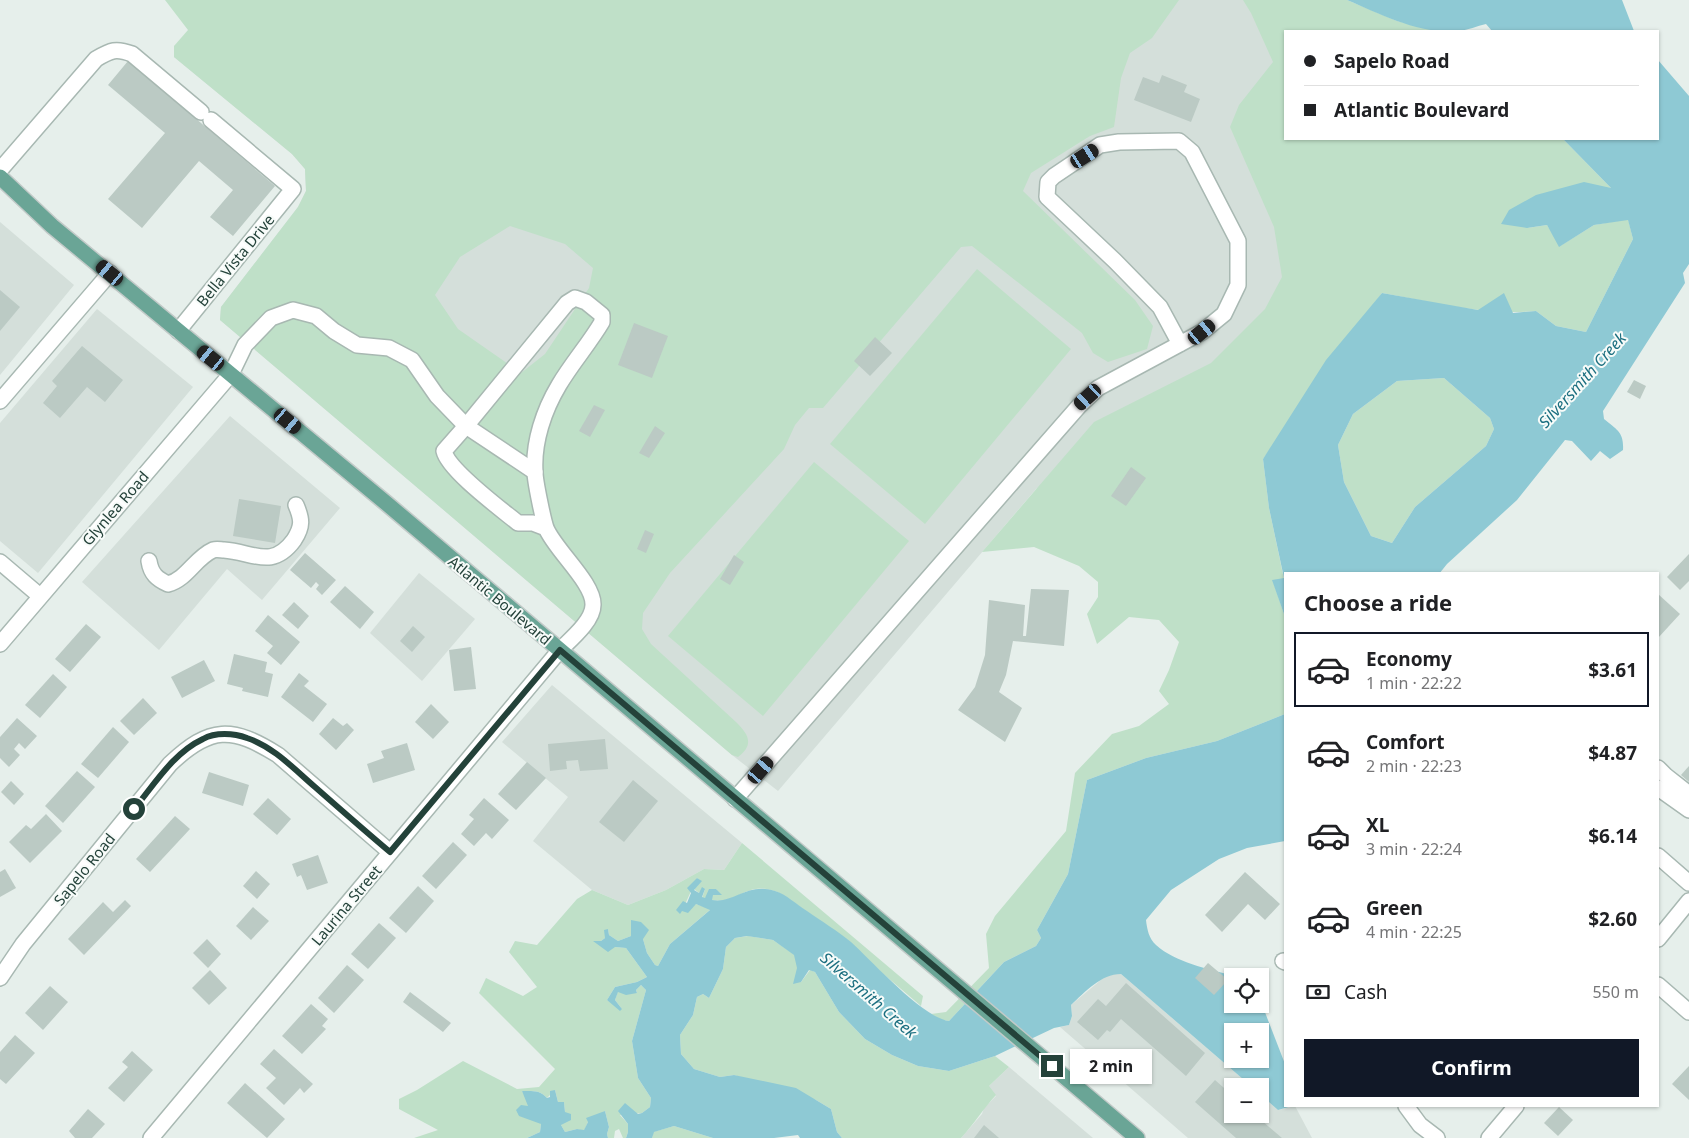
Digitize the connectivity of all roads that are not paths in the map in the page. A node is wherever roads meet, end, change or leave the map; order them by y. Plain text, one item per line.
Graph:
1 (0, 170) edge
2 (0, 177) edge
3 (110, 273) junction
4 (178, 331) junction
5 (1180, 344) junction
6 (231, 374) junction
7 (0, 401) edge
8 (466, 426) junction
9 (535, 472) junction
10 (296, 504) dead end
11 (546, 528) junction
12 (149, 561) dead end
13 (0, 562) edge
14 (40, 596) junction
15 (0, 644) edge
16 (560, 650) junction
17 (1659, 769) edge
18 (1659, 789) edge
19 (1689, 794) edge
20 (735, 799) junction
21 (1689, 810) edge
22 (390, 852) junction
23 (1659, 857) edge
24 (1689, 884) edge
25 (1689, 901) edge
26 (1659, 938) edge
27 (0, 978) edge
28 (1659, 986) edge
29 (1689, 1012) edge
30 (1407, 1107) edge
31 (1515, 1107) edge
32 (1494, 1136) edge
33 (151, 1138) edge
34 (1137, 1138) edge
35 (1437, 1138) edge

1 - 4 street, Bella Vista Drive
2 - 3 main road, Atlantic Boulevard
3 - 4 main road, Atlantic Boulevard
3 - 7 street
4 - 6 main road, Atlantic Boulevard
5 - 5 street
5 - 20 street
6 - 8 street, Glynlea Road
6 - 14 street, Glynlea Road
6 - 16 main road, Atlantic Boulevard
8 - 9 street, Glynlea Road
8 - 9 street
8 - 11 street
9 - 11 street
10 - 12 street
11 - 16 street, Laurina Street
13 - 14 street
14 - 15 street, Glynlea Road
16 - 20 main road, Atlantic Boulevard
16 - 22 street, Laurina Street
17 - 19 street
18 - 21 street
20 - 34 main road, Atlantic Boulevard
22 - 27 street, Sapelo Road
22 - 33 street, Laurina Street
23 - 24 street
25 - 26 street
28 - 29 street
30 - 35 street
31 - 32 street

